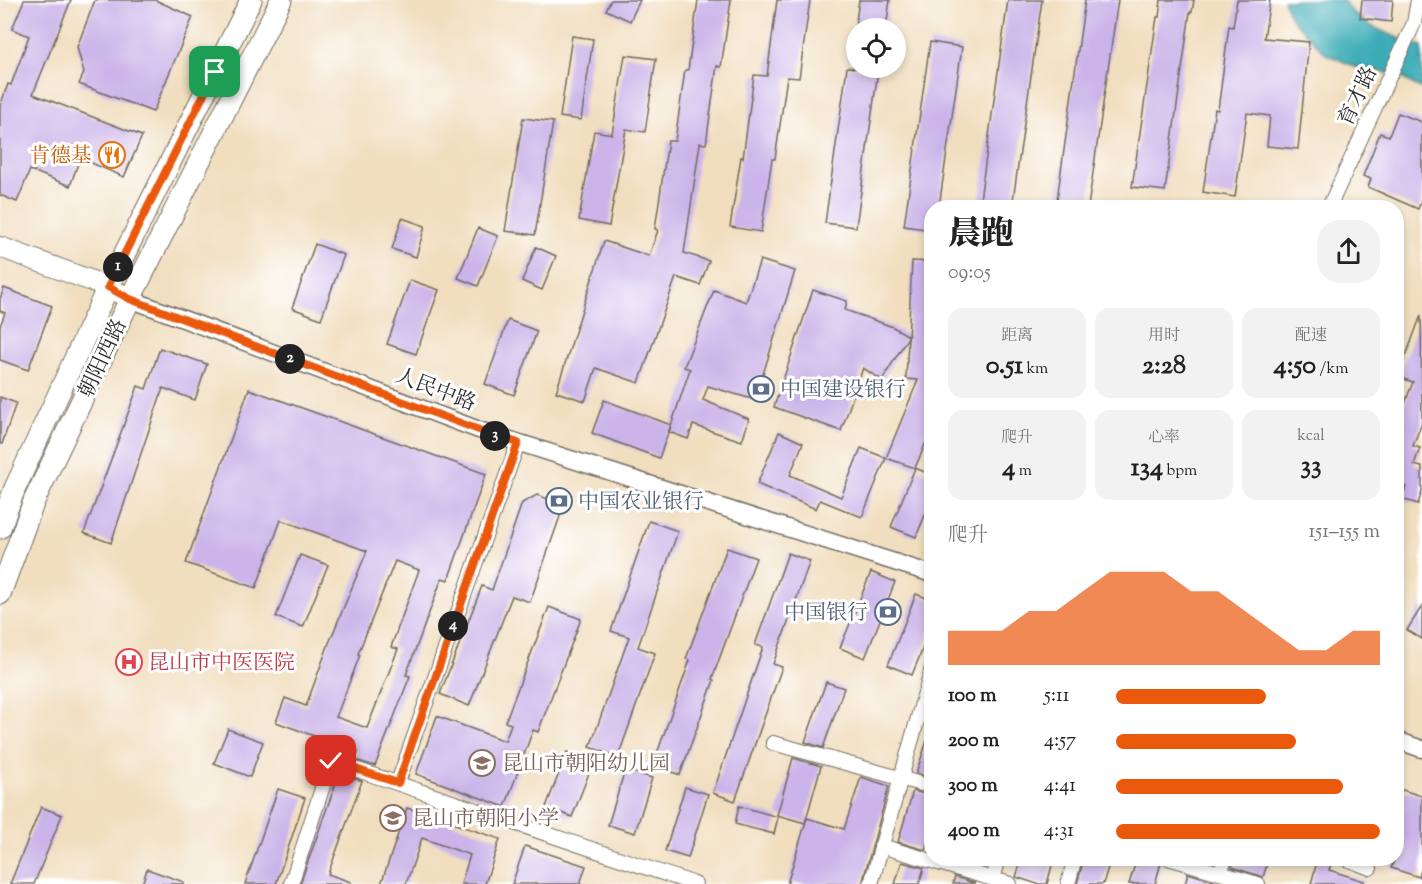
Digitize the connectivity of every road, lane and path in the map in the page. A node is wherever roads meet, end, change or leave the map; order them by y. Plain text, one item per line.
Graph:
1 (251, 0) edge
2 (281, 0) edge
3 (1418, 0) edge
4 (1332, 200) edge
5 (0, 247) edge
6 (108, 287) junction
7 (130, 299) junction
8 (518, 443) junction
9 (0, 528) edge
10 (924, 570) edge
11 (0, 594) edge
12 (924, 706) edge
13 (773, 743) dead end
14 (1404, 743) edge
15 (1422, 749) edge
16 (900, 778) junction
17 (398, 783) junction
18 (924, 785) edge
19 (881, 846) junction
20 (924, 859) edge
21 (949, 866) edge
22 (997, 866) edge
23 (1073, 866) edge
24 (1196, 866) edge
25 (1222, 866) edge
26 (1365, 866) edge
27 (1370, 868) dead end
28 (1220, 873) junction
29 (993, 879) junction
30 (291, 884) edge
31 (695, 884) edge
32 (871, 884) edge
33 (1010, 884) edge
34 (1068, 884) edge
35 (1258, 884) edge

1 - 6 main road, 朝阳西路
2 - 7 main road, 朝阳西路
3 - 4 street, 育才路
5 - 6 main road, 人民中路
6 - 7 main road, 人民中路
6 - 9 main road, 朝阳西路
7 - 8 street, 人民中路
7 - 11 main road, 朝阳西路
8 - 10 street, 人民中路
8 - 17 street
12 - 16 street
13 - 16 street
14 - 15 street
16 - 18 street
16 - 19 street
17 - 30 street
17 - 31 street
19 - 20 street
19 - 32 street
21 - 29 street
22 - 29 street
23 - 34 street
24 - 28 street
25 - 28 street
26 - 27 street
28 - 35 street
29 - 33 street

